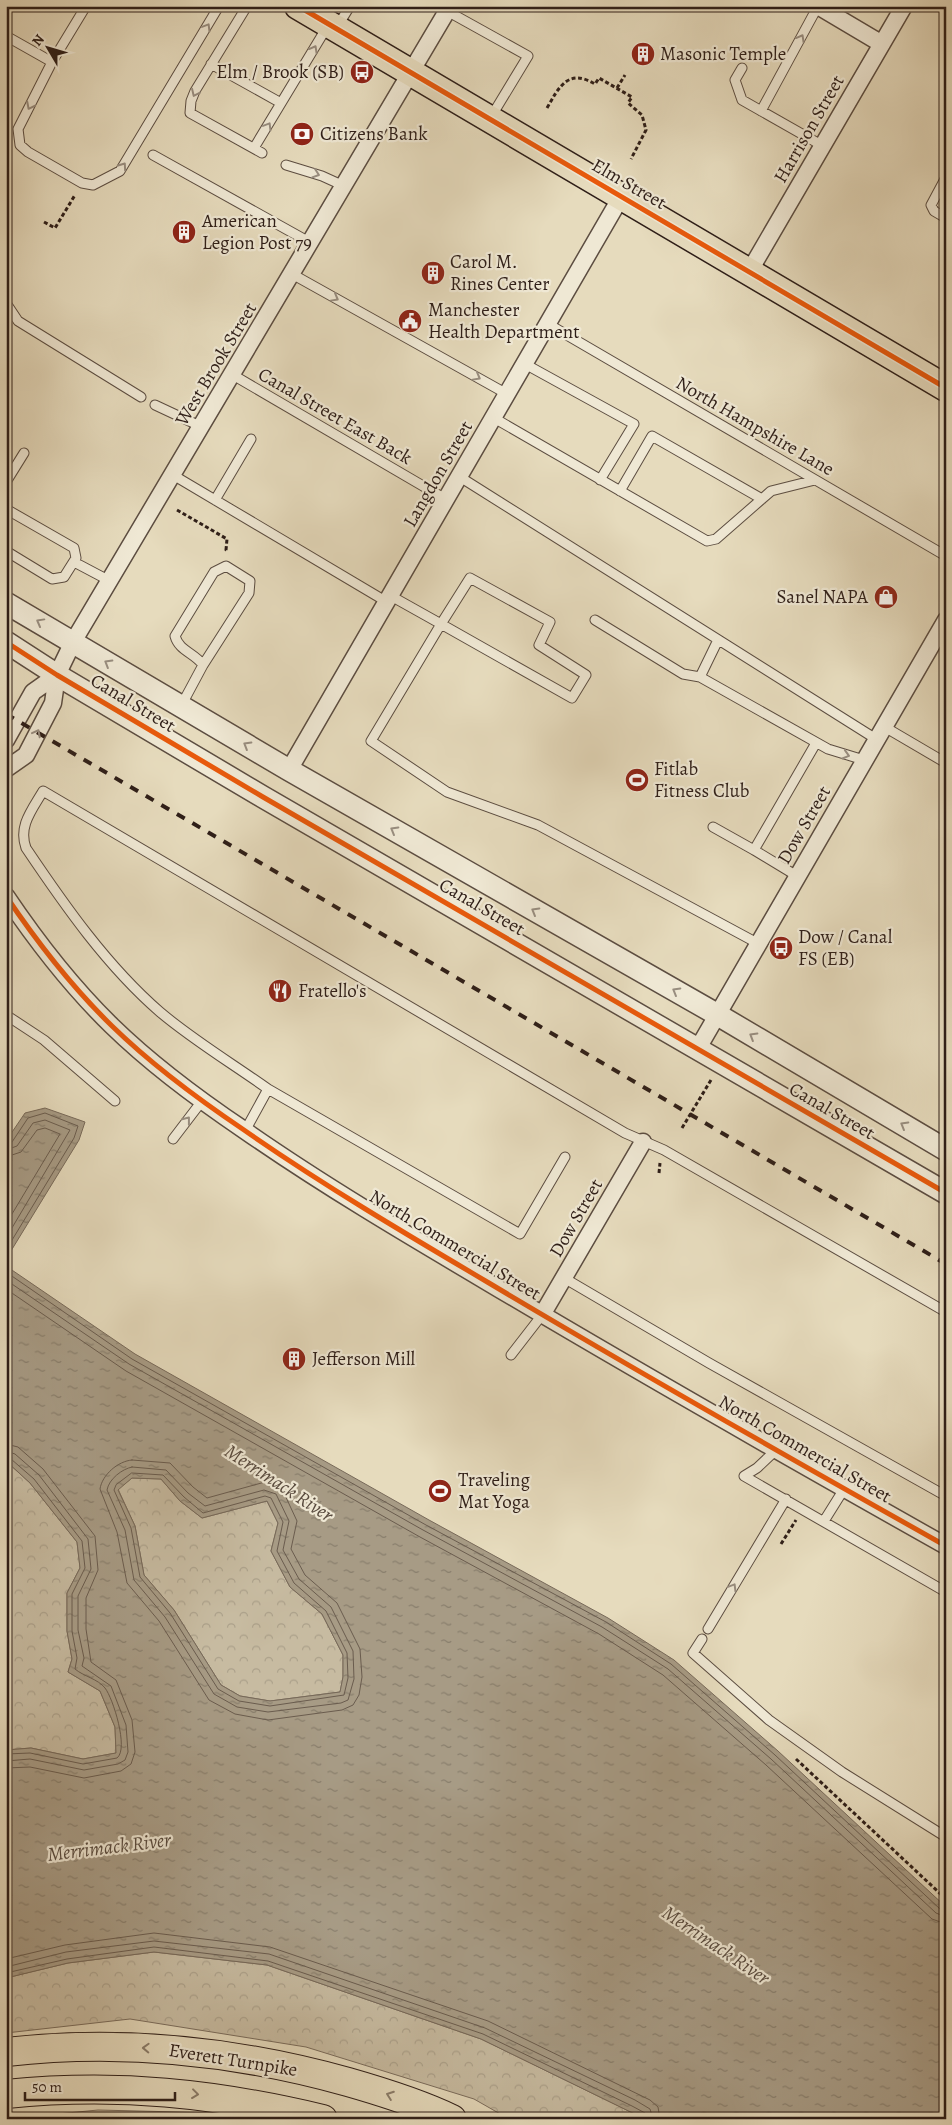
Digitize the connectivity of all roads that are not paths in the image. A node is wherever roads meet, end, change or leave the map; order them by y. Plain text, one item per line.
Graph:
1 (86, 6) edge
2 (219, 6) edge
3 (247, 6) edge
4 (298, 6) edge
5 (350, 6) edge
6 (818, 6) edge
7 (904, 6) edge
8 (448, 9) edge
9 (332, 27) junction
10 (6, 36) edge
11 (882, 44) junction
12 (52, 62) junction
13 (211, 64) junction
14 (742, 68) dead end
15 (411, 73) junction
16 (281, 103) junction
17 (761, 111) junction
18 (490, 120) junction
19 (822, 146) junction
20 (152, 155) dead end
21 (286, 165) dead end
22 (946, 177) edge
23 (344, 186) junction
24 (621, 197) junction
25 (946, 218) edge
26 (311, 243) junction
27 (749, 272) junction
28 (292, 274) junction
29 (6, 303) edge
30 (548, 324) junction
31 (525, 364) junction
32 (233, 375) junction
33 (946, 388) edge
34 (507, 394) junction
35 (141, 397) dead end
36 (155, 404) dead end
37 (494, 418) junction
38 (202, 427) junction
39 (251, 439) dead end
40 (24, 453) dead end
41 (173, 475) junction
42 (460, 478) junction
43 (600, 480) junction
44 (815, 480) junction
45 (6, 482) edge
46 (620, 491) junction
47 (762, 499) junction
48 (215, 500) junction
49 (447, 500) junction
50 (6, 509) edge
51 (6, 551) edge
52 (946, 556) edge
53 (74, 562) junction
54 (110, 580) junction
55 (389, 599) junction
56 (6, 603) edge
57 (595, 620) dead end
58 (946, 620) edge
59 (441, 624) junction
60 (718, 640) junction
61 (6, 642) edge
62 (73, 642) junction
63 (203, 665) junction
64 (57, 675) junction
65 (700, 677) junction
66 (181, 706) junction
67 (879, 733) junction
68 (6, 740) edge
69 (816, 742) junction
70 (864, 760) junction
71 (946, 763) edge
72 (6, 770) edge
73 (289, 770) junction
74 (713, 827) dead end
75 (754, 850) junction
76 (797, 876) junction
77 (6, 896) edge
78 (759, 944) junction
79 (6, 1015) edge
80 (718, 1015) junction
81 (698, 1050) junction
82 (268, 1090) junction
83 (116, 1101) dead end
84 (202, 1101) junction
85 (245, 1131) junction
86 (173, 1138) dead end
87 (643, 1142) junction
88 (946, 1150) edge
89 (564, 1157) dead end
90 (946, 1193) edge
91 (564, 1278) junction
92 (946, 1312) edge
93 (542, 1315) junction
94 (511, 1355) dead end
95 (776, 1450) junction
96 (844, 1489) junction
97 (946, 1496) edge
98 (786, 1499) junction
99 (824, 1521) junction
100 (946, 1546) edge
101 (946, 1592) edge
102 (708, 1629) dead end
103 (702, 1639) dead end
104 (946, 1837) edge
105 (6, 2052) edge
106 (6, 2094) edge
107 (323, 2119) edge
108 (452, 2119) edge

1 - 12 lane
12 -> 2 lane
3 - 13 lane
4 - 9 main road, Elm Street
5 - 9 lane
6 - 11 street
17 -> 6 lane
7 - 11 street, Harrison Street
8 - 15 street, West Brook Street
8 - 18 lane
9 - 15 main road, Elm Street
16 -> 9 lane
10 - 12 lane
11 - 19 street, Harrison Street
13 - 16 lane
13 -> 16 lane
14 - 17 lane
15 - 18 main road, Elm Street
15 - 23 street, West Brook Street
17 - 19 lane
18 - 24 main road, Elm Street
19 - 27 street, Harrison Street
20 - 26 lane
21 -> 23 lane
22 - 25 lane
23 - 26 street, West Brook Street
24 - 27 main road, Elm Street
24 - 30 street, Langdon Street
26 - 28 street, West Brook Street
27 - 33 main road, Elm Street
28 - 32 street, West Brook Street
28 -> 34 lane
29 - 35 lane
30 - 31 street, Langdon Street
30 - 44 lane, North Hampshire Lane
31 - 34 street, Langdon Street
31 - 43 lane
32 - 38 street, West Brook Street
32 - 49 lane, Canal Street East Back
34 - 37 street, Langdon Street
36 - 38 lane
37 - 42 street, Langdon Street
37 - 43 lane
38 - 41 street, West Brook Street
39 - 48 lane
40 - 45 lane
41 - 48 lane
41 - 54 street, West Brook Street
42 - 49 street, Langdon Street
42 - 60 lane
43 - 46 lane
44 - 47 lane
44 - 52 lane, North Hampshire Lane
46 - 47 lane
46 - 47 lane
48 - 55 lane
49 - 55 street, Langdon Street
50 - 53 lane
51 - 53 lane
53 - 54 lane
54 - 62 street, West Brook Street
55 - 59 lane
55 - 73 street, Langdon Street
62 -> 56 street, Canal Street
57 - 65 lane
58 - 67 street, Dow Street
59 - 59 lane
59 - 78 lane
60 - 65 lane
60 - 67 lane
61 - 64 street, Canal Street
62 - 64 street, West Brook Street
66 -> 62 street, Canal Street
63 - 63 lane
63 - 66 lane
64 - 68 street
72 -> 64 street
64 - 81 street, Canal Street
65 - 69 lane
73 -> 66 street, Canal Street
67 - 70 street, Dow Street
67 - 71 lane
69 -> 70 lane
69 - 75 lane
70 - 76 street, Dow Street
80 -> 73 street, Canal Street
74 - 75 lane
75 - 76 lane
76 - 78 street, Dow Street
77 - 84 street, North Commercial Street
78 - 80 street, Dow Street
79 - 83 lane
80 - 81 street, Dow Street
88 -> 80 street, Canal Street
81 - 90 street, Canal Street
82 - 85 lane
82 - 87 lane
82 - 89 lane
84 - 85 street, North Commercial Street
86 -> 84 lane
85 - 93 street, North Commercial Street
87 - 91 street, Dow Street
87 - 92 lane
91 - 93 street, Dow Street
91 - 97 lane
93 - 94 lane
93 - 95 street, North Commercial Street
95 - 96 street, North Commercial Street
95 - 98 lane
96 - 99 lane
96 - 100 street, North Commercial Street
98 - 99 lane
102 -> 98 lane
99 - 101 lane
103 - 104 lane
108 -> 105 highway, Everett Turnpike
106 -> 107 highway, Everett Turnpike

